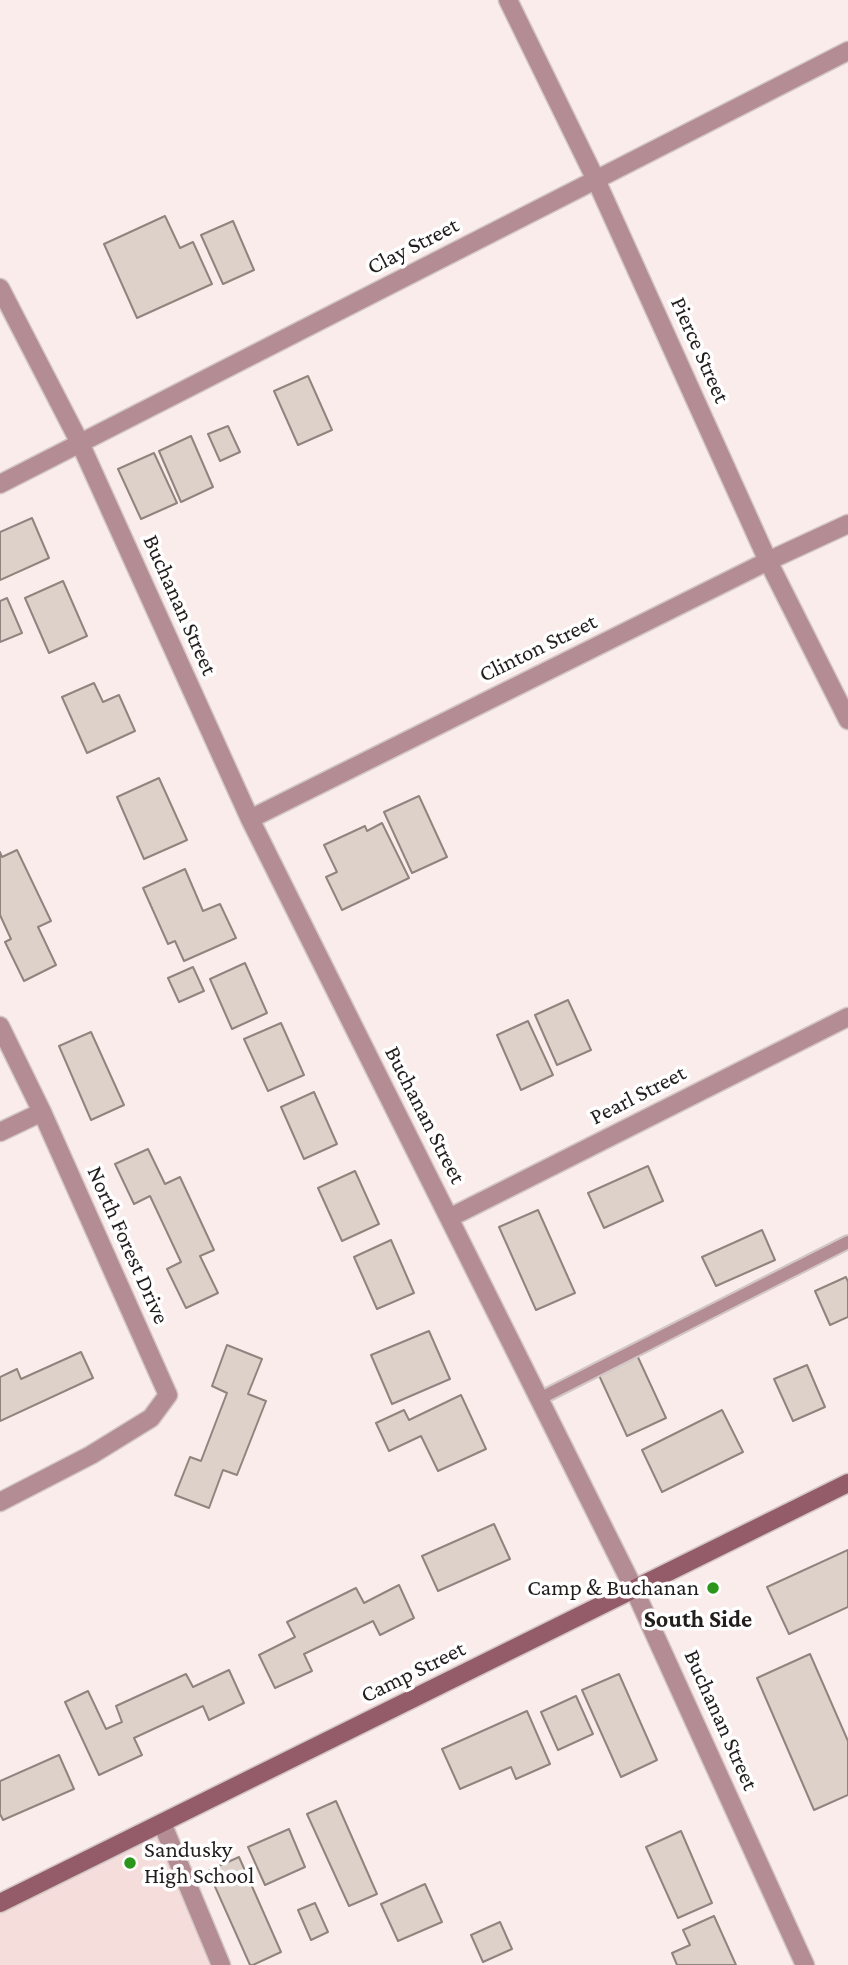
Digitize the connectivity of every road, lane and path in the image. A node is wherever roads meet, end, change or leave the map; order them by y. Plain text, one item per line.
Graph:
1 (508, 0) edge
2 (848, 51) edge
3 (596, 180) junction
4 (0, 288) edge
5 (80, 443) junction
6 (0, 484) edge
7 (848, 524) edge
8 (768, 561) junction
9 (848, 720) edge
10 (250, 819) junction
11 (848, 1017) edge
12 (0, 1026) edge
13 (42, 1112) junction
14 (0, 1132) edge
15 (449, 1218) junction
16 (848, 1242) edge
17 (539, 1399) junction
18 (848, 1483) edge
19 (0, 1503) edge
20 (634, 1589) junction
21 (162, 1823) junction
22 (0, 1903) edge
23 (221, 1965) edge
24 (805, 1965) edge

1 - 3 street, Pierce Street
2 - 3 street, Clay Street
3 - 5 street, Clay Street
3 - 8 street, Pierce Street
4 - 5 street, Buchanan Street
5 - 6 street, Clay Street
5 - 10 street, Buchanan Street
7 - 8 street, Clinton Street
8 - 9 street, Pierce Street
8 - 10 street, Clinton Street
10 - 15 street, Buchanan Street
11 - 15 street, Pearl Street
12 - 13 street, North Forest Drive
13 - 14 street
13 - 19 street, North Forest Drive
15 - 17 street, Buchanan Street
16 - 17 lane
17 - 20 street, Buchanan Street
18 - 20 street, Camp Street
20 - 21 street, Camp Street
20 - 24 street, Buchanan Street
21 - 22 street, Camp Street
21 - 23 street

